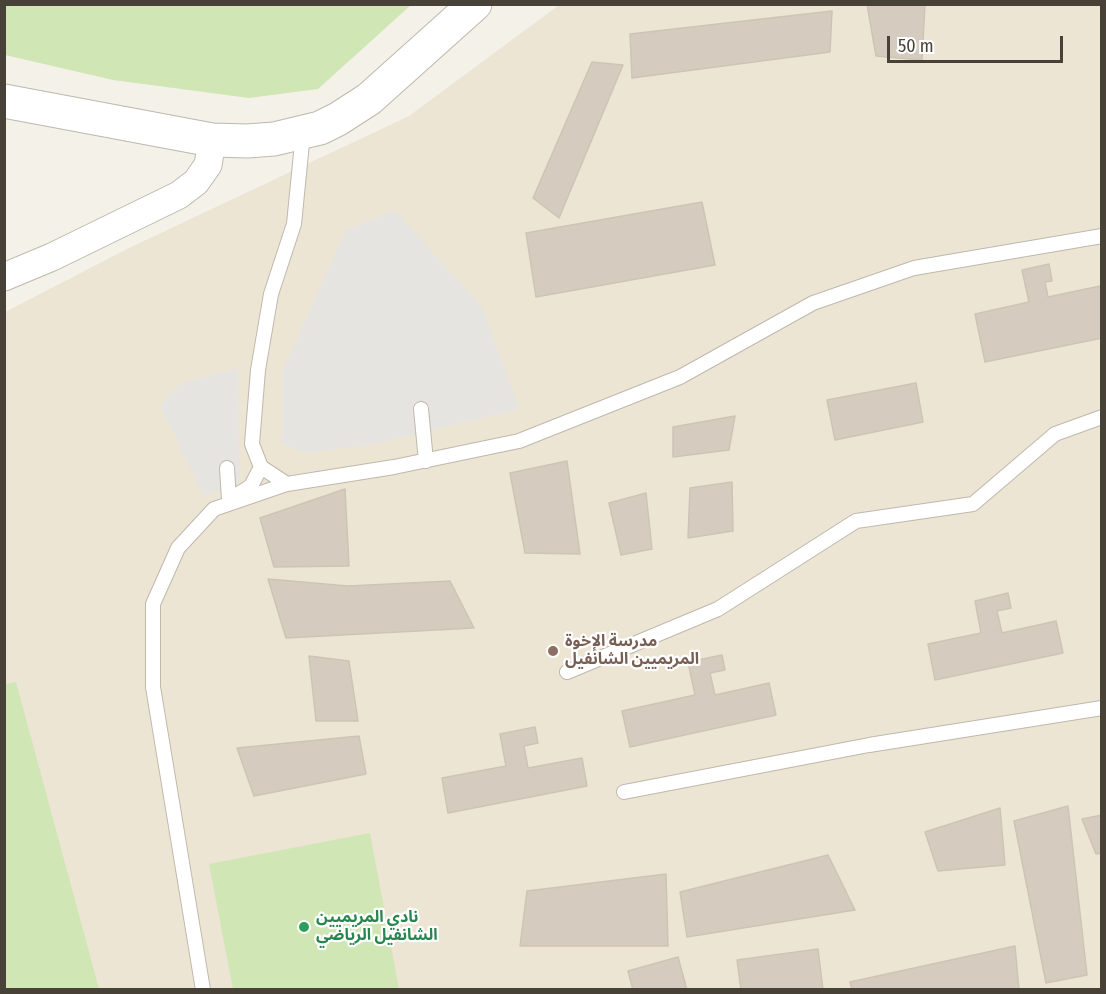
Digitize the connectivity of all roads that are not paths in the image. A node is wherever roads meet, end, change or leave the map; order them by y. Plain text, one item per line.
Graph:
1 (475, 4) edge
2 (4, 101) edge
3 (303, 132) junction
4 (212, 140) junction
5 (1101, 236) edge
6 (4, 277) edge
7 (421, 409) dead end
8 (1101, 417) edge
9 (426, 461) junction
10 (261, 467) junction
11 (227, 468) dead end
12 (288, 484) junction
13 (229, 500) junction
14 (214, 509) junction
15 (567, 672) dead end
16 (1101, 708) edge
17 (624, 792) dead end
18 (203, 990) edge

1 - 3 street
2 - 4 street
3 - 4 street
3 - 10 lane
4 - 6 street
5 - 9 lane
7 - 9 lane
8 - 15 lane
9 - 12 lane
10 - 12 lane
10 - 13 lane
11 - 13 lane
12 - 14 lane
13 - 14 lane
14 - 18 lane
16 - 17 lane

